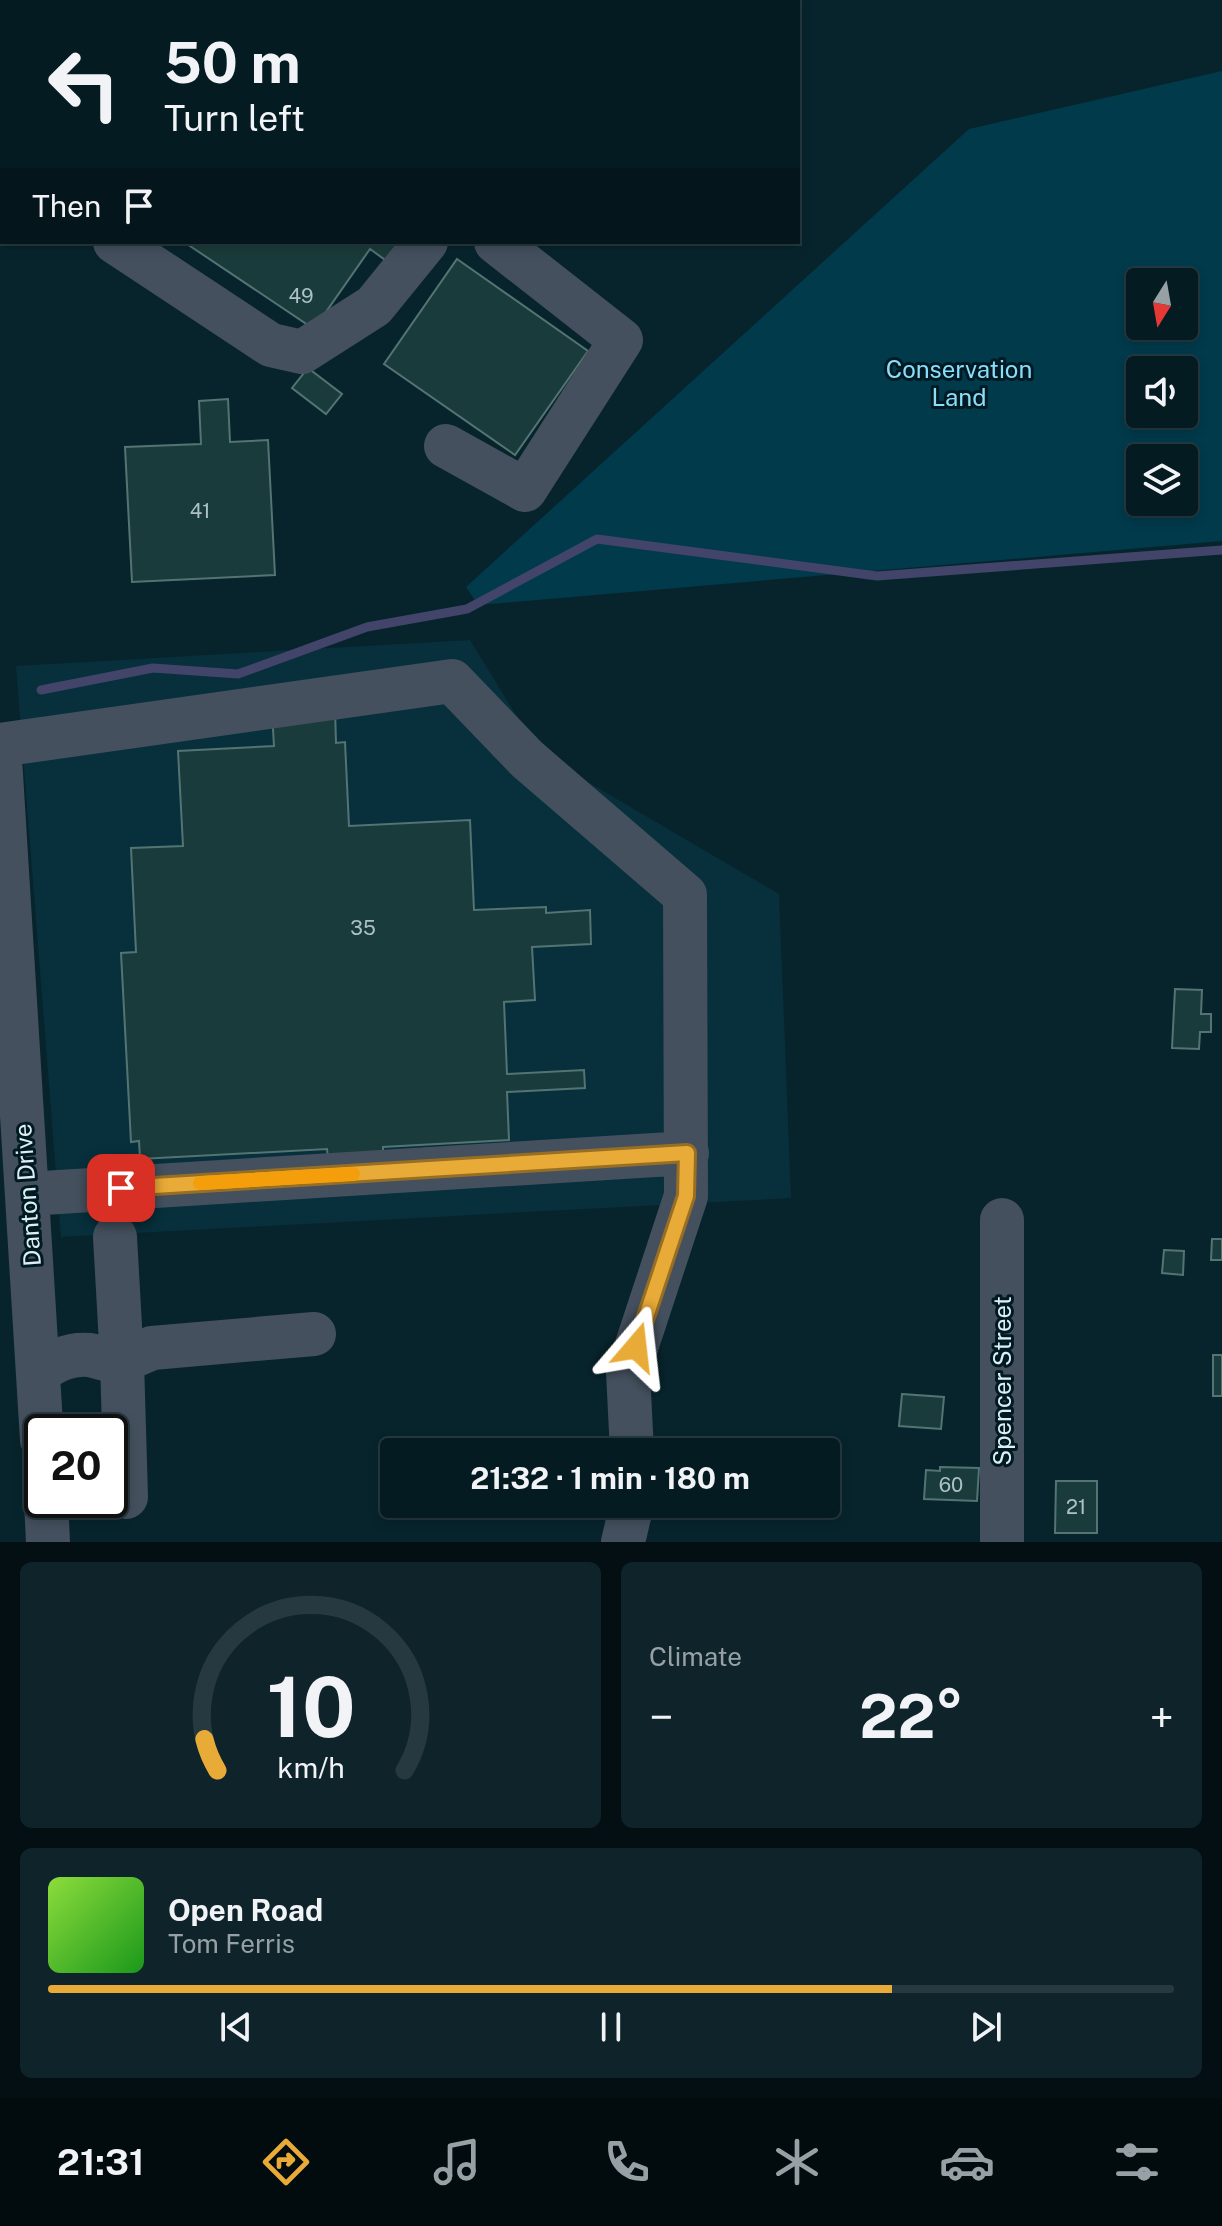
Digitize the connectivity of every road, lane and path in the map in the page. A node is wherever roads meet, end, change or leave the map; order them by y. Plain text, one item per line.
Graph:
1 (118, 244) edge
2 (424, 244) edge
3 (499, 244) edge
4 (446, 446) dead end
5 (0, 745) edge
6 (0, 758) edge
7 (687, 1153) junction
8 (27, 1194) junction
9 (1002, 1220) dead end
10 (115, 1237) dead end
11 (314, 1334) dead end
12 (115, 1361) junction
13 (38, 1372) junction
14 (40, 1414) edge
15 (119, 1414) edge
16 (631, 1438) edge
17 (47, 1518) edge
18 (629, 1518) edge
19 (48, 1542) edge
20 (623, 1542) edge
21 (1002, 1542) edge

1 - 2 street
3 - 4 street
5 - 7 street
6 - 8 street, Danton Drive
7 - 8 street
7 - 16 street
8 - 13 street, Danton Drive
9 - 21 street, Spencer Street
10 - 12 street
11 - 12 street
12 - 13 street
12 - 15 street
13 - 14 street, Danton Drive
17 - 19 street
18 - 20 street

